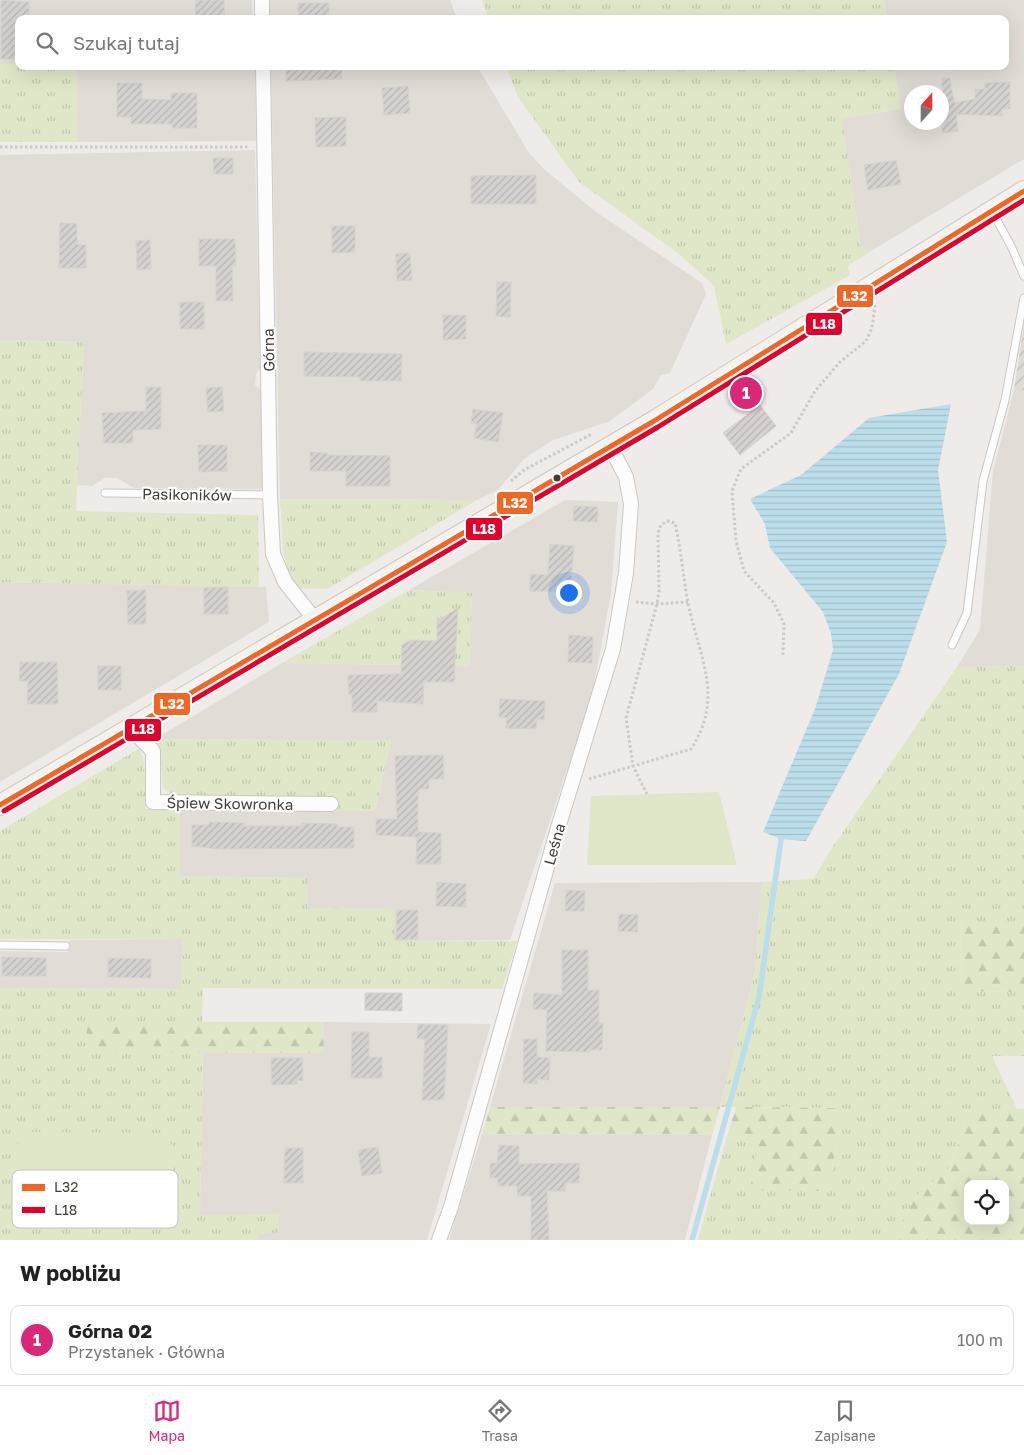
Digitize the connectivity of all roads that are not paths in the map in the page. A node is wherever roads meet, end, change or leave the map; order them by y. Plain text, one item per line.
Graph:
1 (262, 0) edge
2 (262, 15) edge
3 (263, 70) edge
4 (1024, 191) edge
5 (992, 211) junction
6 (1024, 276) edge
7 (1024, 298) edge
8 (610, 446) junction
9 (105, 494) dead end
10 (270, 496) junction
11 (315, 620) junction
12 (952, 645) dead end
13 (130, 728) junction
14 (331, 804) dead end
15 (0, 805) edge
16 (0, 945) edge
17 (66, 946) dead end
18 (439, 1240) edge

1 - 2 street
3 - 10 street, Górna
4 - 5 main road
5 - 6 lane
5 - 8 main road
7 - 12 lane
8 - 11 main road
8 - 18 street, Leśna
9 - 10 lane, Pasikoników
10 - 11 street, Górna
11 - 13 main road
13 - 14 street, Śpiew Skowronka
13 - 15 main road
16 - 17 lane

